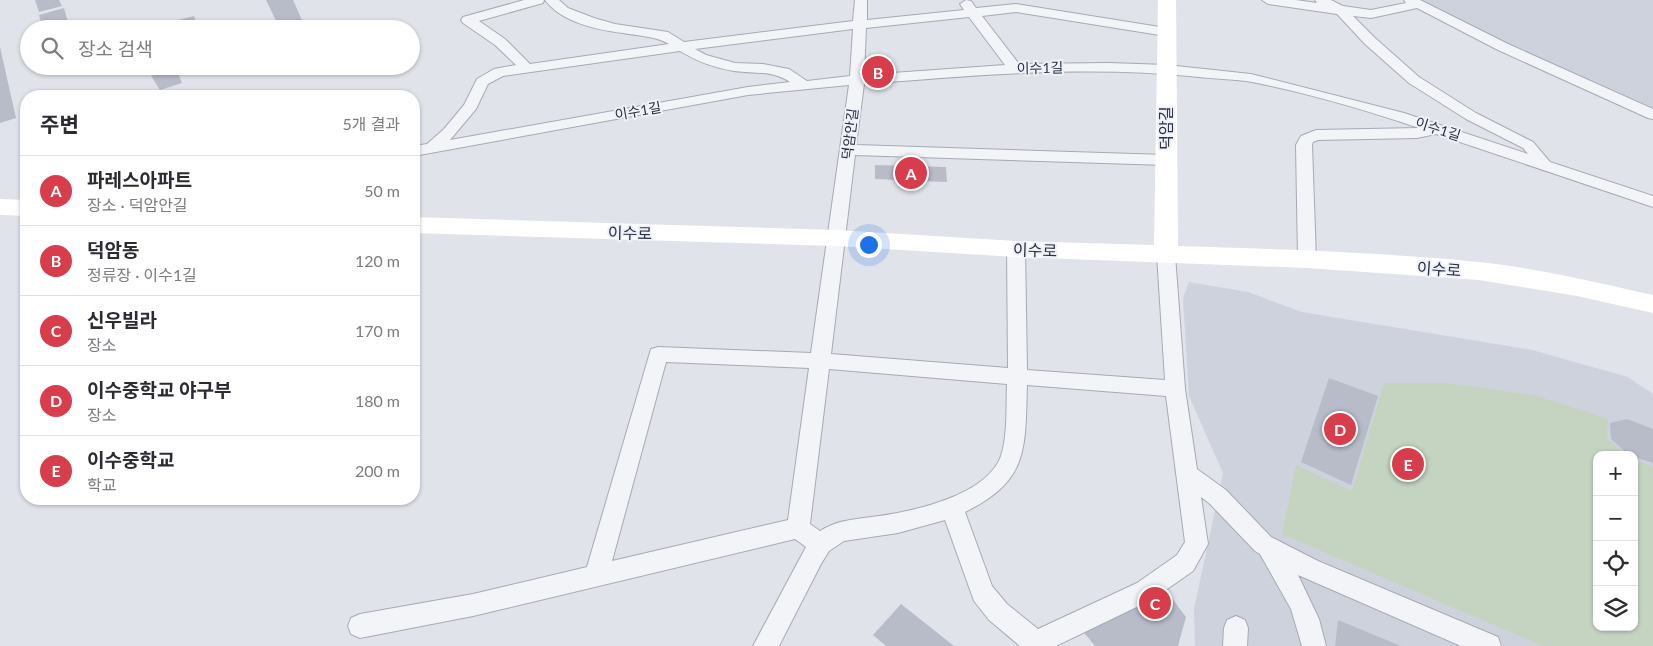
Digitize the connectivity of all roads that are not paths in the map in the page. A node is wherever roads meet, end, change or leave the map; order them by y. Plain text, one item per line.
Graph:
1 (538, 0) edge
2 (551, 0) edge
3 (862, 0) edge
4 (962, 0) edge
5 (1167, 0) edge
6 (1268, 0) edge
7 (1321, 0) edge
8 (1414, 2) edge
9 (1017, 4) edge
10 (1342, 11) junction
11 (972, 12) junction
12 (859, 25) junction
13 (1166, 32) junction
14 (685, 48) junction
15 (527, 68) junction
16 (1015, 68) junction
17 (1167, 69) junction
18 (857, 80) junction
19 (805, 86) junction
20 (1653, 115) edge
21 (1438, 129) junction
22 (432, 148) junction
23 (420, 150) edge
24 (848, 150) junction
25 (1166, 160) junction
26 (1544, 164) junction
27 (1653, 202) edge
28 (0, 207) edge
29 (20, 208) edge
30 (420, 225) edge
31 (836, 238) junction
32 (1016, 249) junction
33 (1166, 255) junction
34 (1307, 259) junction
35 (1653, 304) edge
36 (819, 361) junction
37 (1018, 376) junction
38 (1175, 389) junction
39 (1187, 474) junction
40 (952, 507) junction
41 (798, 528) junction
42 (821, 544) junction
43 (1268, 547) junction
44 (596, 577) junction
45 (360, 626) dead end
46 (1038, 645) edge
47 (765, 646) edge
48 (1314, 646) edge
49 (1489, 646) edge

1 - 15 street
2 - 14 street
3 - 12 street, 덕암안길
4 - 11 street
5 - 13 main road, 덕암길
6 - 10 street
7 - 10 street
8 - 10 street
8 - 20 street
9 - 11 street
9 - 13 street
10 - 26 street
11 - 12 street
11 - 16 street
12 - 14 street
12 - 18 street, 덕암안길
13 - 17 main road, 덕암길
14 - 15 street
14 - 19 street
15 - 22 street
16 - 17 street, 이수1길
16 - 18 street, 이수1길
17 - 21 street, 이수1길
17 - 25 main road, 덕암길
18 - 19 street, 이수1길
18 - 24 street, 덕암안길
19 - 22 street, 이수1길
21 - 26 street, 이수1길
21 - 34 street
22 - 23 street, 이수1길
24 - 25 street
24 - 31 street, 덕암안길
25 - 33 main road, 덕암길
26 - 27 street, 이수1길
28 - 29 main road
30 - 31 main road, 이수로
31 - 32 main road, 이수로
31 - 36 street
32 - 33 main road, 이수로
32 - 37 street
33 - 34 main road, 이수로
33 - 38 street
34 - 35 main road, 이수로
36 - 37 street
36 - 41 street
36 - 44 street
37 - 38 street
37 - 40 street
38 - 39 street
39 - 43 street
39 - 46 street
40 - 42 street
40 - 46 street
41 - 42 street
41 - 44 street
42 - 47 street
43 - 48 street
43 - 49 street
44 - 45 street

